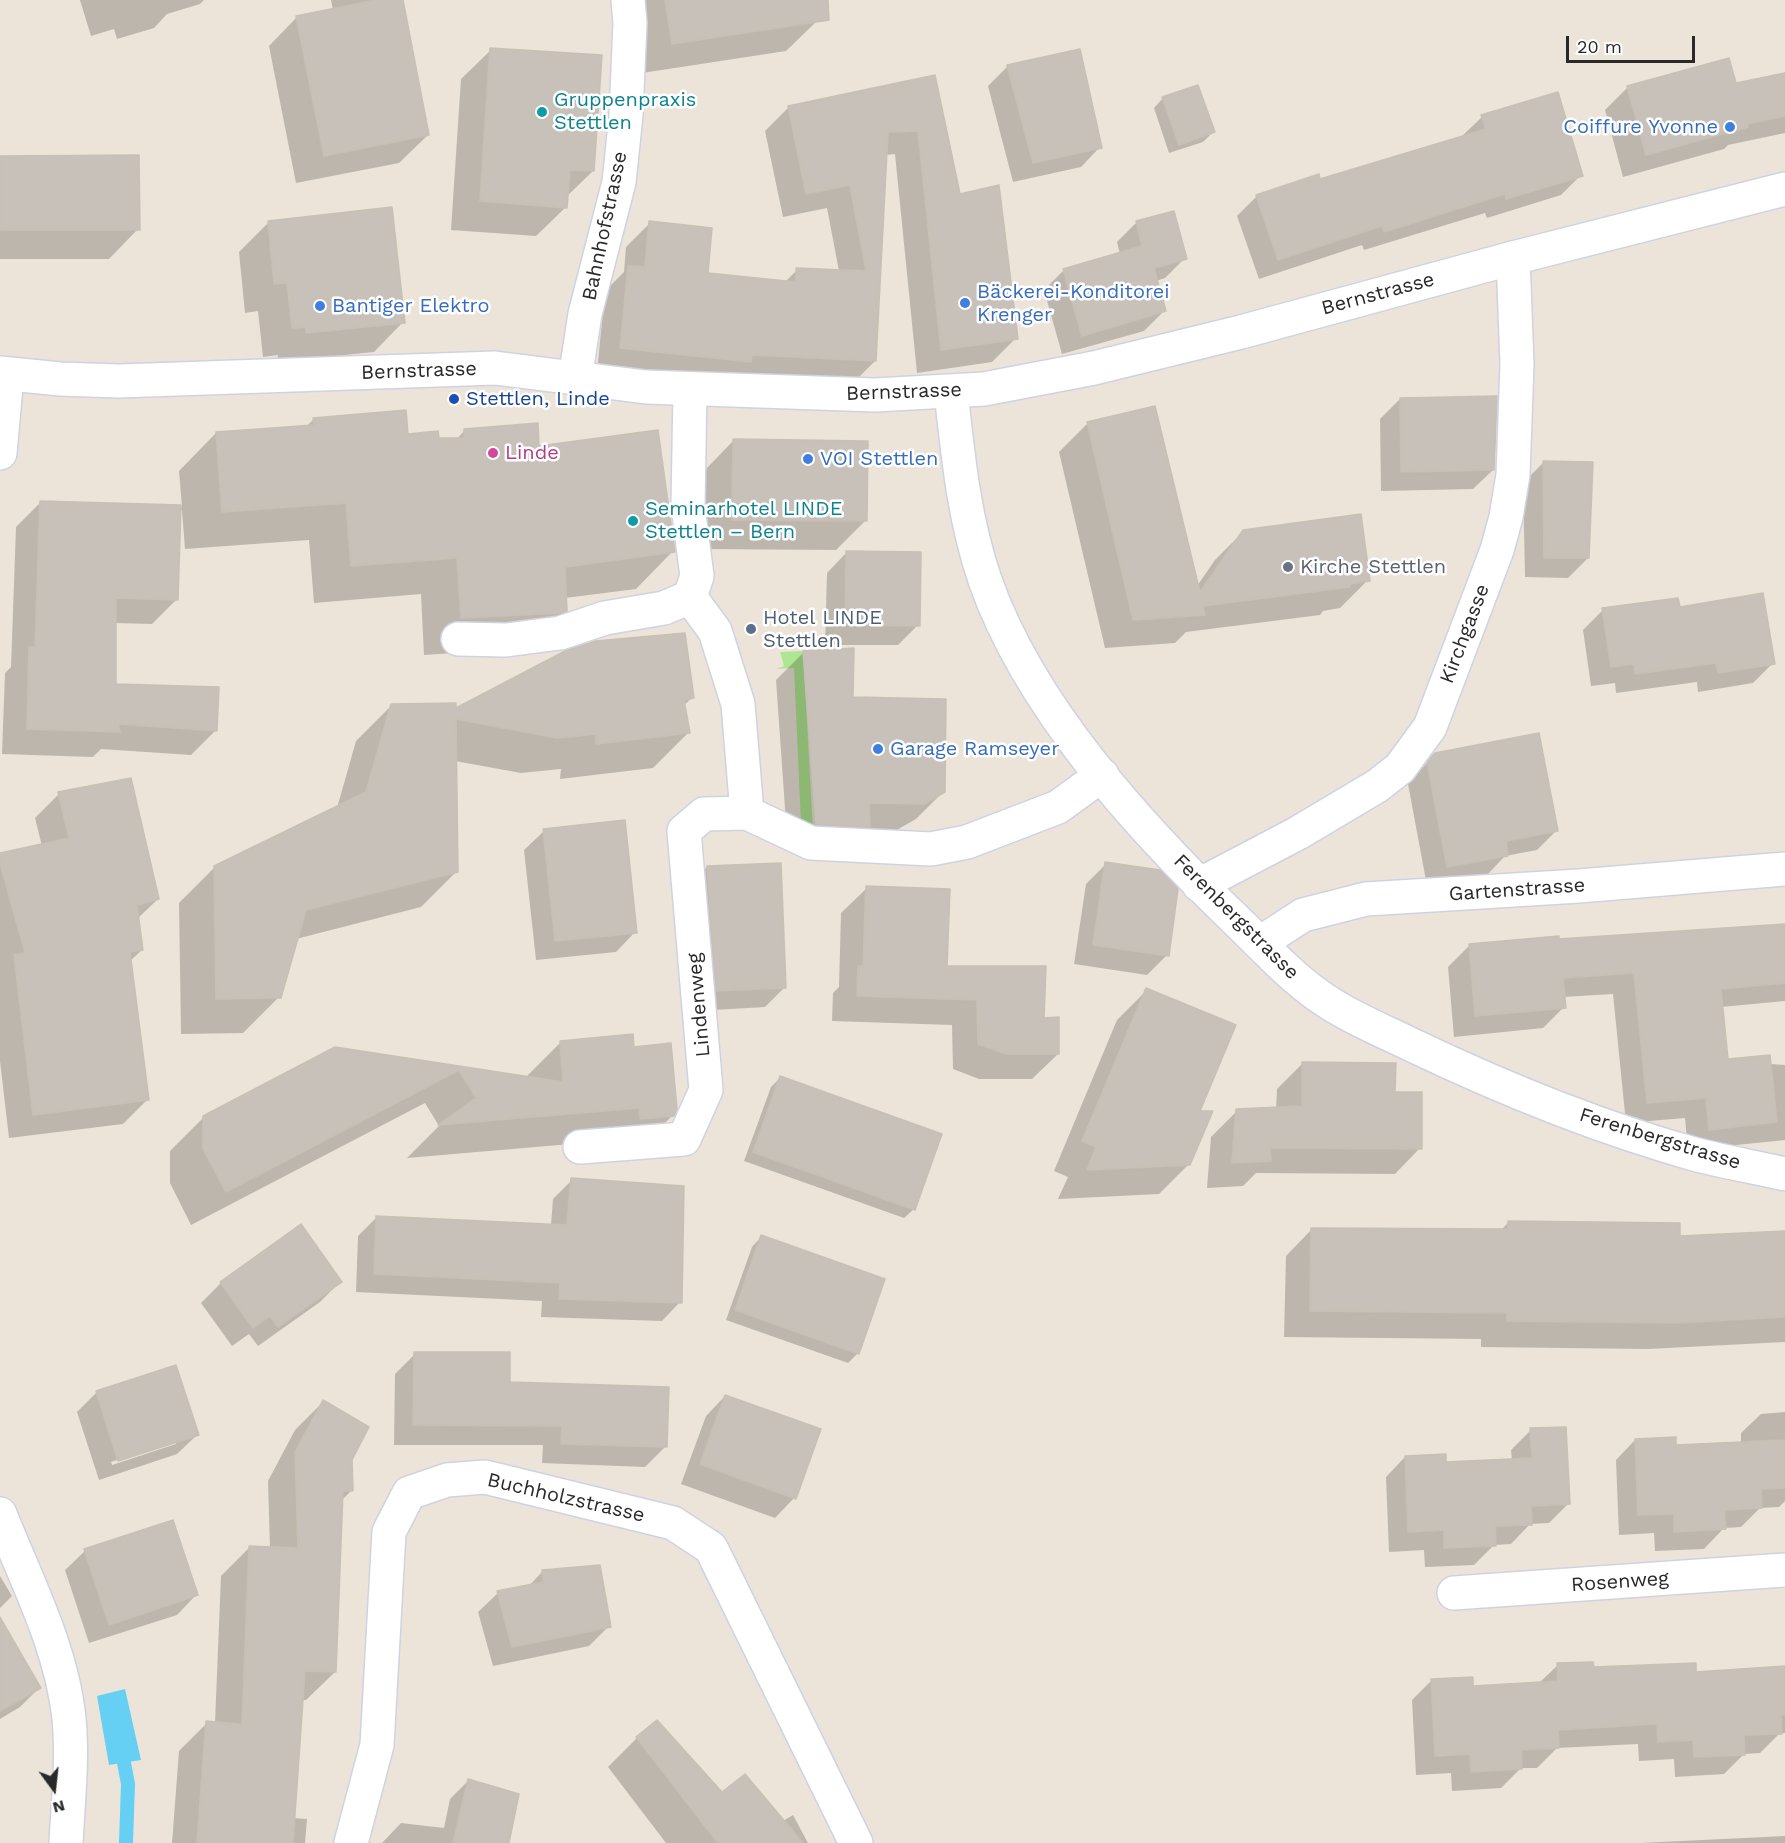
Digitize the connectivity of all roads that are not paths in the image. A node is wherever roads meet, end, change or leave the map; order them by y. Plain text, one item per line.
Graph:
1 (628, 0) edge
2 (1785, 189) edge
3 (1512, 258) junction
4 (4, 374) edge
5 (575, 379) junction
6 (690, 389) junction
7 (951, 392) junction
8 (0, 453) edge
9 (690, 597) junction
10 (459, 639) dead end
11 (1102, 776) junction
12 (747, 813) junction
13 (1785, 869) edge
14 (1199, 885) junction
15 (1260, 943) junction
16 (580, 1147) dead end
17 (1785, 1174) edge
18 (0, 1514) edge
19 (1785, 1570) edge
20 (1454, 1593) dead end
21 (66, 1843) edge
22 (351, 1843) edge
23 (856, 1843) edge

1 - 5 street, Bahnhofstrasse
2 - 3 street, Bernstrasse
3 - 7 street, Bernstrasse
3 - 14 street, Kirchgasse
4 - 5 street, Bernstrasse
4 - 8 street
5 - 6 street, Bernstrasse
6 - 7 street, Bernstrasse
6 - 9 street
7 - 11 street, Ferenbergstrasse
9 - 10 street
9 - 12 street
11 - 12 street, Lindenweg
11 - 14 street, Ferenbergstrasse
12 - 16 street, Lindenweg
13 - 15 street, Gartenstrasse
14 - 15 street, Ferenbergstrasse
15 - 17 street, Ferenbergstrasse
18 - 21 street
19 - 20 street, Rosenweg
22 - 23 street, Buchholzstrasse

